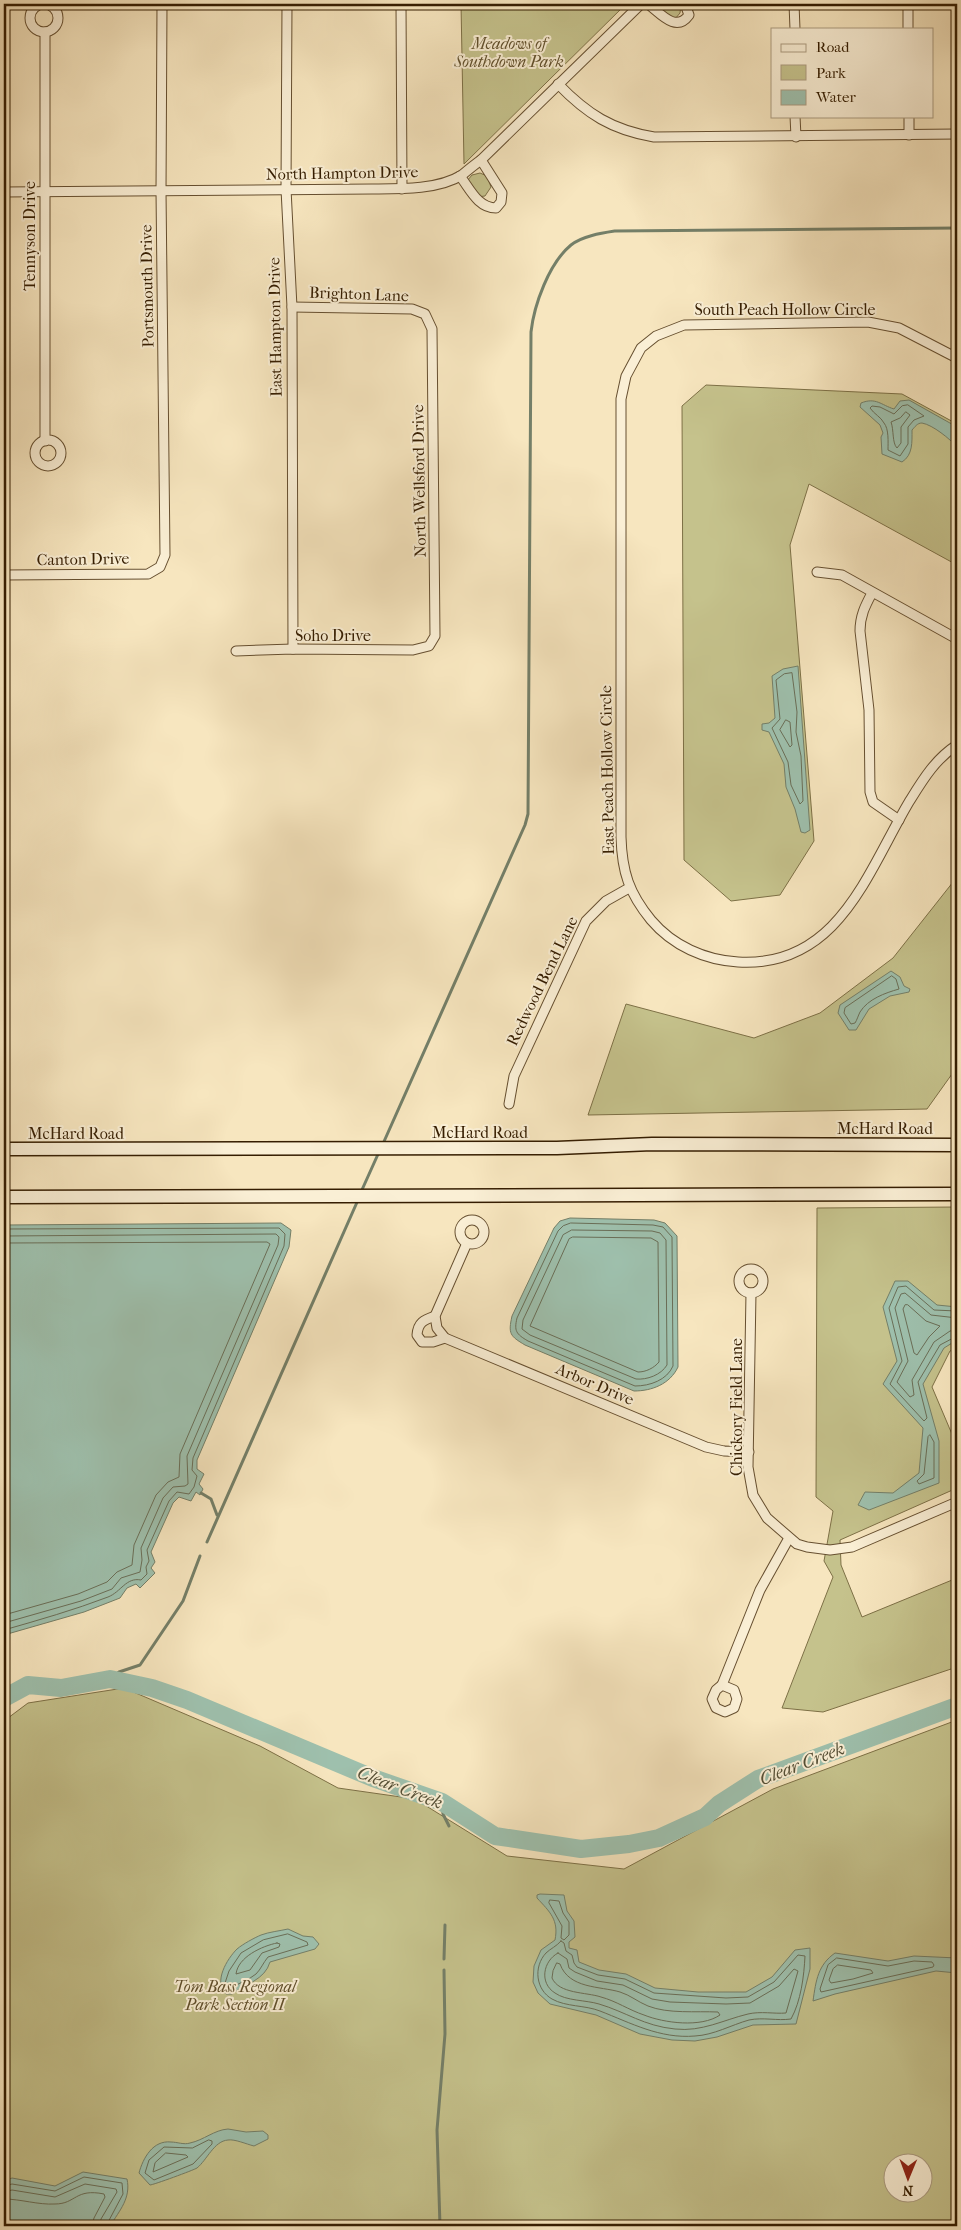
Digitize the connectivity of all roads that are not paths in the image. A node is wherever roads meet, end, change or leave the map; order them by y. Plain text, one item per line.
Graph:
1 (162, 4) edge
2 (286, 4) edge
3 (401, 4) edge
4 (641, 4) edge
5 (648, 4) edge
6 (685, 4) edge
7 (794, 4) edge
8 (908, 4) edge
9 (794, 28) edge
10 (908, 28) edge
11 (45, 32) dead end
12 (558, 84) junction
13 (795, 118) edge
14 (909, 118) edge
15 (957, 134) edge
16 (909, 135) junction
17 (796, 137) junction
18 (481, 160) junction
19 (460, 176) junction
20 (286, 189) junction
21 (402, 189) junction
22 (162, 191) junction
23 (4, 192) edge
24 (44, 192) junction
25 (292, 307) junction
26 (425, 314) joint
27 (641, 348) joint
28 (957, 358) edge
29 (45, 440) dead end
30 (160, 567) joint
31 (818, 572) dead end
32 (4, 575) edge
33 (872, 593) junction
34 (957, 639) edge
35 (429, 646) joint
36 (293, 649) junction
37 (236, 651) dead end
38 (957, 745) edge
39 (899, 820) junction
40 (629, 888) junction
41 (509, 1104) dead end
42 (957, 1145) edge
43 (4, 1149) edge
44 (957, 1194) edge
45 (4, 1197) edge
46 (467, 1243) dead end
47 (751, 1293) dead end
48 (435, 1316) junction
49 (445, 1338) junction
50 (748, 1452) junction
51 (957, 1502) edge
52 (789, 1538) junction
53 (722, 1685) dead end

1 - 22 street, Portsmouth Drive
2 - 20 street, East Hampton Drive
3 - 21 street
4 - 12 street, North Hampton Drive
5 - 6 street
7 - 9 street
8 - 10 street
11 - 24 street, Tennyson Drive
12 - 17 street
12 - 18 street, North Hampton Drive
13 - 17 street
14 - 16 street
15 - 16 street
16 - 17 street
18 - 19 street, North Hampton Drive
18 - 19 street
19 - 21 street, North Hampton Drive
20 - 21 street, North Hampton Drive
20 - 22 street, North Hampton Drive
20 - 25 street, East Hampton Drive
22 - 24 street, North Hampton Drive
22 - 30 street, Portsmouth Drive
23 - 24 street, North Hampton Drive
24 - 29 street, Tennyson Drive
25 - 26 street, Brighton Lane
25 - 36 street, East Hampton Drive
26 - 35 street, North Wellsford Drive
27 - 28 street, South Peach Hollow Circle
27 - 40 street, East Peach Hollow Circle
30 - 32 street, Canton Drive
31 - 33 street
33 - 34 street
33 - 39 street
35 - 36 street, Soho Drive
36 - 37 street, Soho Drive
38 - 39 street, East Peach Hollow Circle
39 - 40 street, East Peach Hollow Circle
40 - 41 street, Redwood Bend Lane
42 - 43 main road, McHard Road
44 - 45 main road
46 - 48 street
47 - 50 street, Chickory Field Lane
48 - 49 street, Arbor Drive
48 - 49 street
49 - 50 street, Arbor Drive
50 - 52 street, Chickory Field Lane
51 - 52 street, Chickory Field Lane
52 - 53 street

